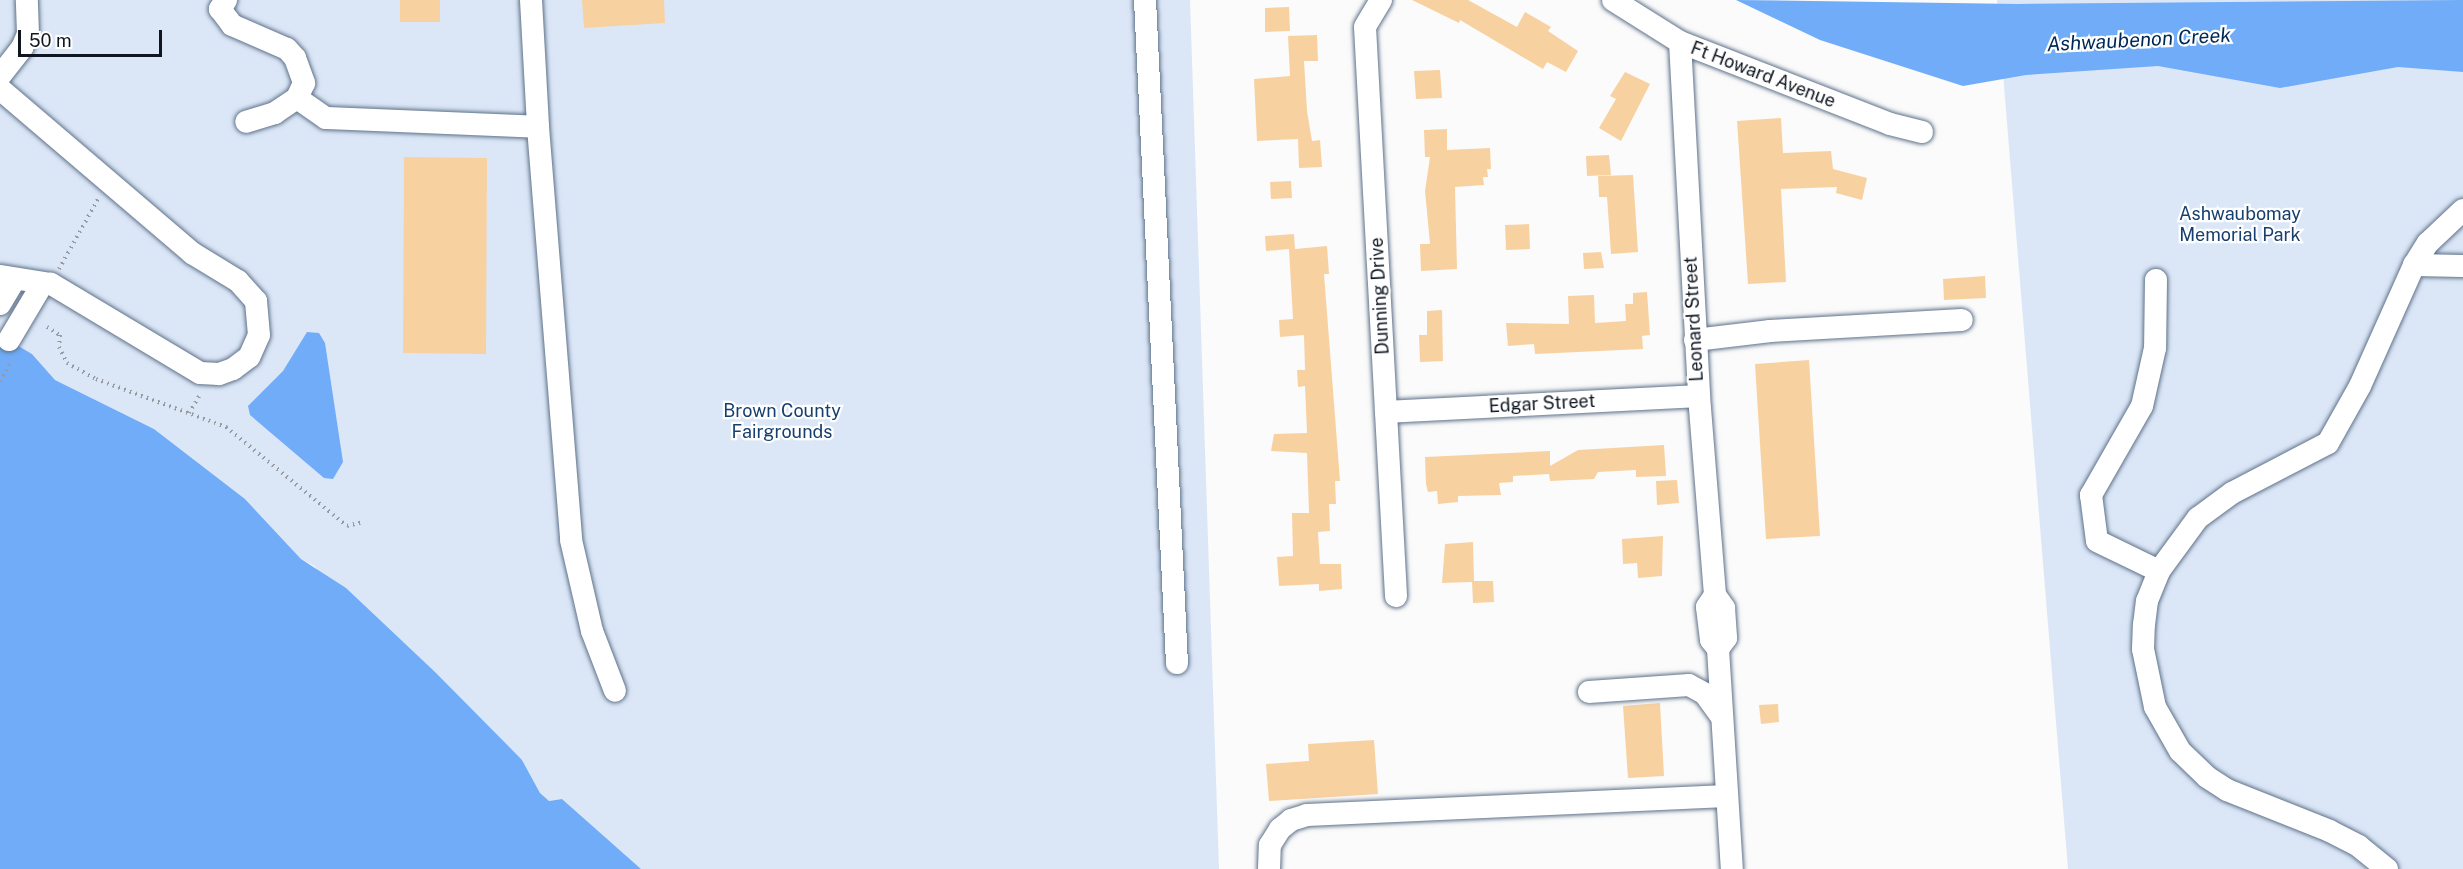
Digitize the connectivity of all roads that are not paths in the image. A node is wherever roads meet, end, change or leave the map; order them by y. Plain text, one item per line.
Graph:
1 (27, 0) edge
2 (226, 0) edge
3 (531, 0) edge
4 (1145, 0) edge
5 (1381, 0) edge
6 (1613, 0) edge
7 (1680, 42) junction
8 (0, 76) edge
9 (0, 89) edge
10 (297, 98) junction
11 (246, 122) dead end
12 (538, 127) junction
13 (1922, 132) dead end
14 (2463, 210) edge
15 (2414, 266) junction
16 (2463, 266) edge
17 (7, 278) edge
18 (2156, 280) dead end
19 (47, 284) junction
20 (0, 304) edge
21 (1962, 320) dead end
22 (9, 340) dead end
23 (1695, 340) junction
24 (1699, 396) junction
25 (1386, 412) junction
26 (2159, 571) junction
27 (1396, 596) dead end
28 (1177, 663) dead end
29 (615, 691) dead end
30 (1589, 692) dead end
31 (1722, 717) junction
32 (1727, 796) junction
33 (1269, 869) edge
34 (1732, 869) edge
35 (2386, 869) edge

1 - 8 street
2 - 10 street
3 - 12 street
4 - 28 street
5 - 25 street, Dunning Drive
6 - 7 street, Ft Howard Avenue
7 - 13 street, Ft Howard Avenue
7 - 23 street, Leonard Street
9 - 19 street
10 - 11 street
10 - 12 street
12 - 29 street
14 - 15 street
15 - 16 street
15 - 26 street
17 - 19 street
17 - 20 street
18 - 26 street
19 - 22 street
21 - 23 street
23 - 24 street, Leonard Street
24 - 25 street, Edgar Street
24 - 31 street, Leonard Street
25 - 27 street, Dunning Drive
26 - 35 street
30 - 31 street
31 - 32 street, Leonard Street
32 - 33 street
32 - 34 street, Leonard Street

